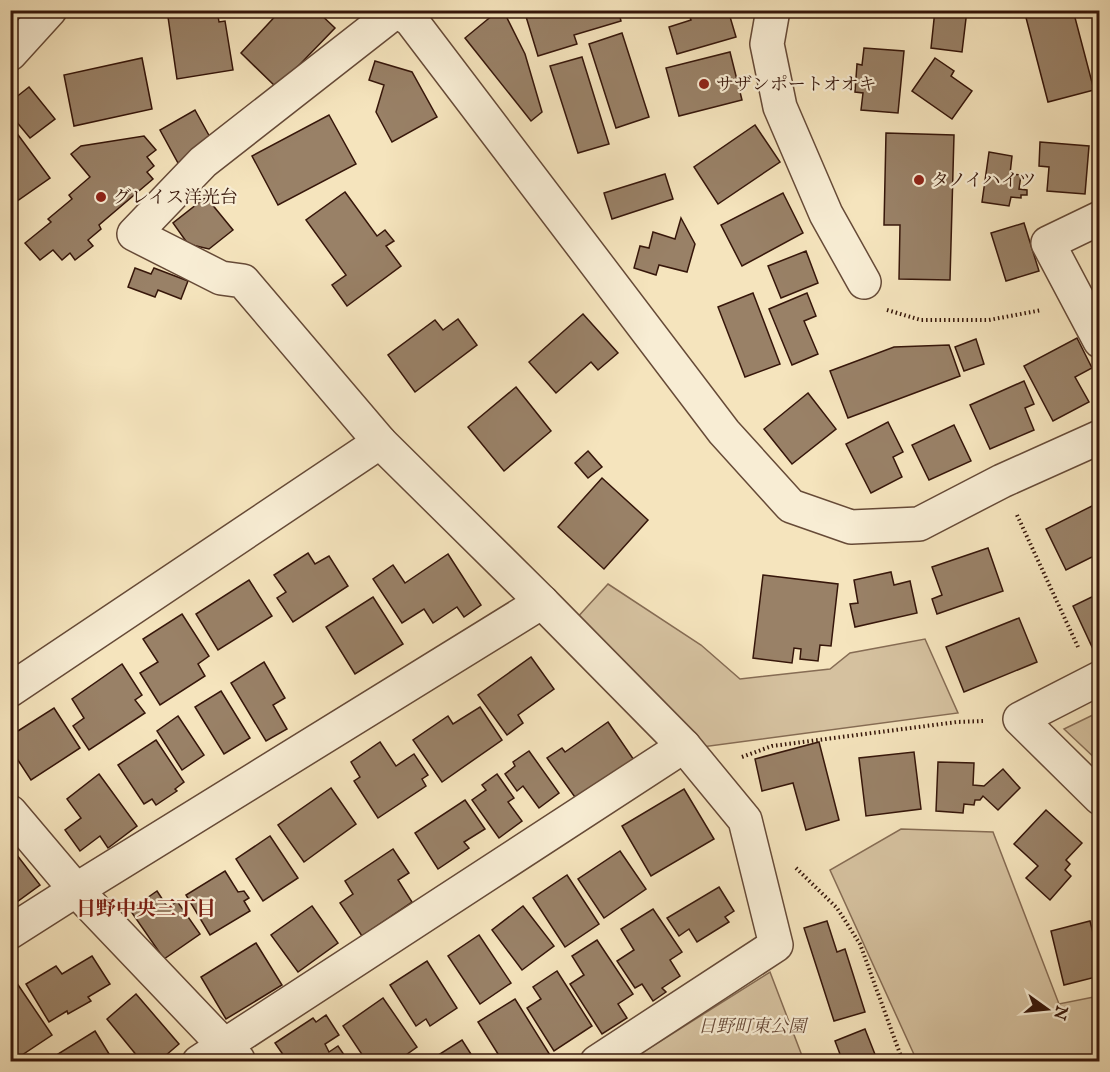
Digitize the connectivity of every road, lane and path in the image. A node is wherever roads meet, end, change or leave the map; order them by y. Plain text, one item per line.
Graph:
1 (50, 10) edge
2 (773, 10) edge
3 (406, 13) edge
4 (10, 54) edge
5 (1100, 218) edge
6 (864, 282) joint
7 (1081, 302) junction
8 (1100, 340) edge
9 (1100, 436) edge
10 (380, 442) junction
11 (1002, 481) junction
12 (542, 602) junction
13 (1096, 680) edge
14 (10, 690) edge
15 (1020, 719) junction
16 (684, 746) junction
17 (705, 771) junction
18 (1100, 798) edge
19 (10, 813) edge
20 (795, 868) dead end
21 (76, 890) junction
22 (10, 933) edge
23 (221, 1056) edge
24 (597, 1062) edge
25 (903, 1062) edge

1 - 4 street
2 - 6 street
3 - 10 street
3 - 11 street
5 - 7 street
6 - 7 path
7 - 8 street
9 - 11 street
10 - 12 street
10 - 14 street
11 - 13 path
12 - 16 street
12 - 21 street
13 - 15 street
15 - 17 path
15 - 18 street
16 - 17 street
16 - 23 street
17 - 24 street
19 - 21 street
20 - 25 path
21 - 22 street
21 - 23 street

